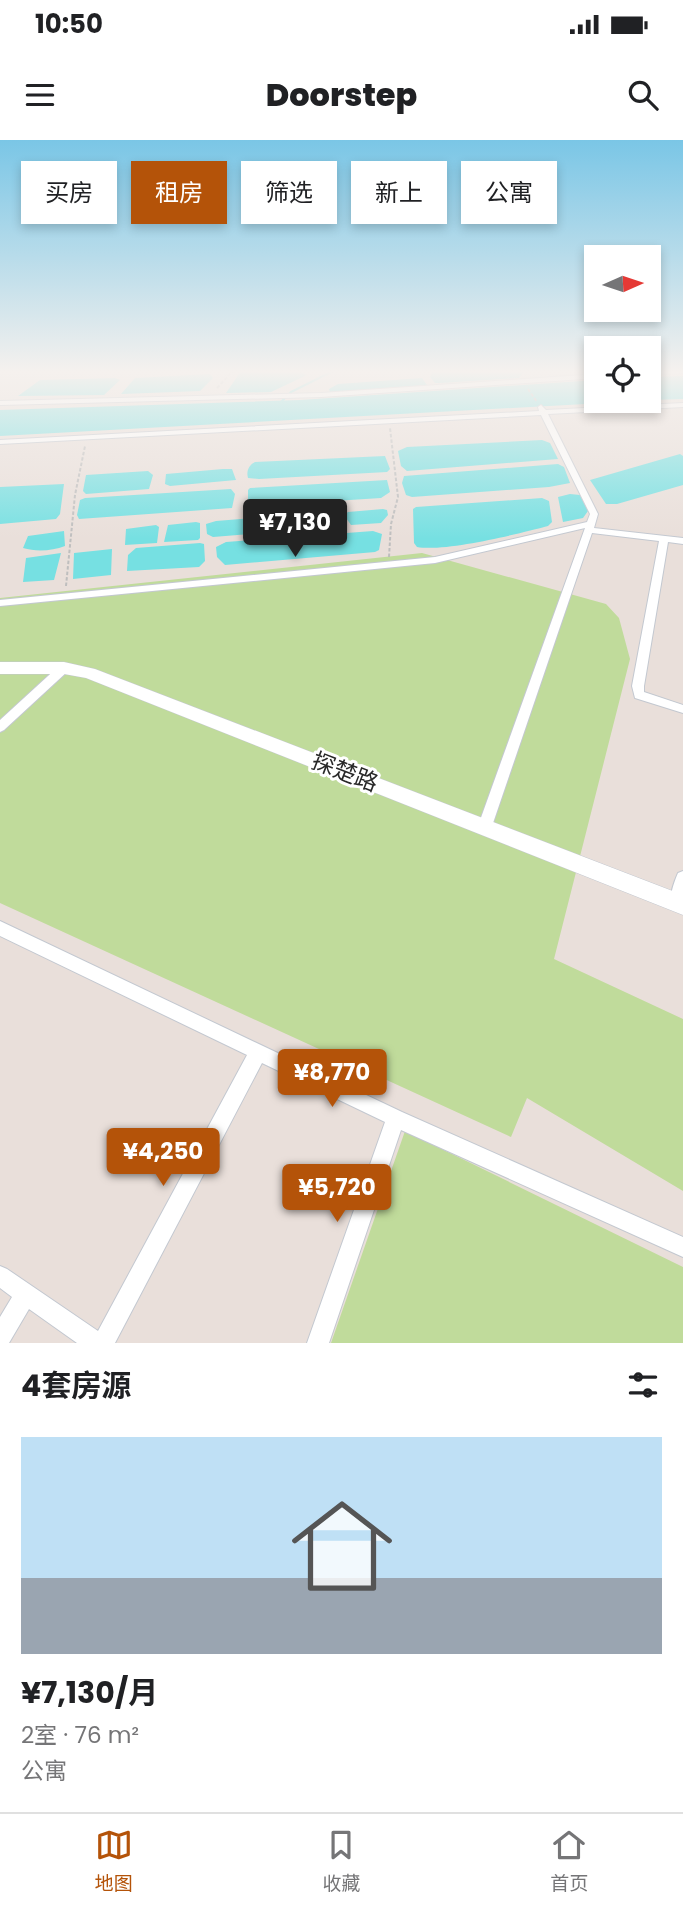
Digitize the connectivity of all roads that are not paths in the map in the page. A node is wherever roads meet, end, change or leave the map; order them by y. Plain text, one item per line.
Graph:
1 (263, 427) edge
2 (551, 427) edge
3 (0, 442) edge
4 (590, 527) junction
5 (664, 541) junction
6 (683, 541) edge
7 (0, 603) edge
8 (0, 668) edge
9 (64, 668) junction
10 (683, 709) edge
11 (0, 727) edge
12 (485, 826) junction
13 (683, 878) edge
14 (680, 904) edge
15 (0, 928) edge
16 (258, 1052) junction
17 (396, 1118) junction
18 (683, 1247) edge
19 (0, 1276) edge
20 (25, 1295) junction
21 (0, 1338) edge
22 (96, 1343) edge
23 (103, 1343) edge
24 (318, 1343) edge

1 - 3 street
2 - 4 street
4 - 5 street
4 - 7 street
4 - 12 street
5 - 6 street
5 - 10 street
8 - 9 main road, 探楚路
9 - 11 street
9 - 12 main road, 探楚路
12 - 14 main road, 探楚路
13 - 14 street
15 - 16 street
16 - 17 street
16 - 23 street
17 - 18 street
17 - 24 street
19 - 20 street
20 - 21 street
20 - 22 street

